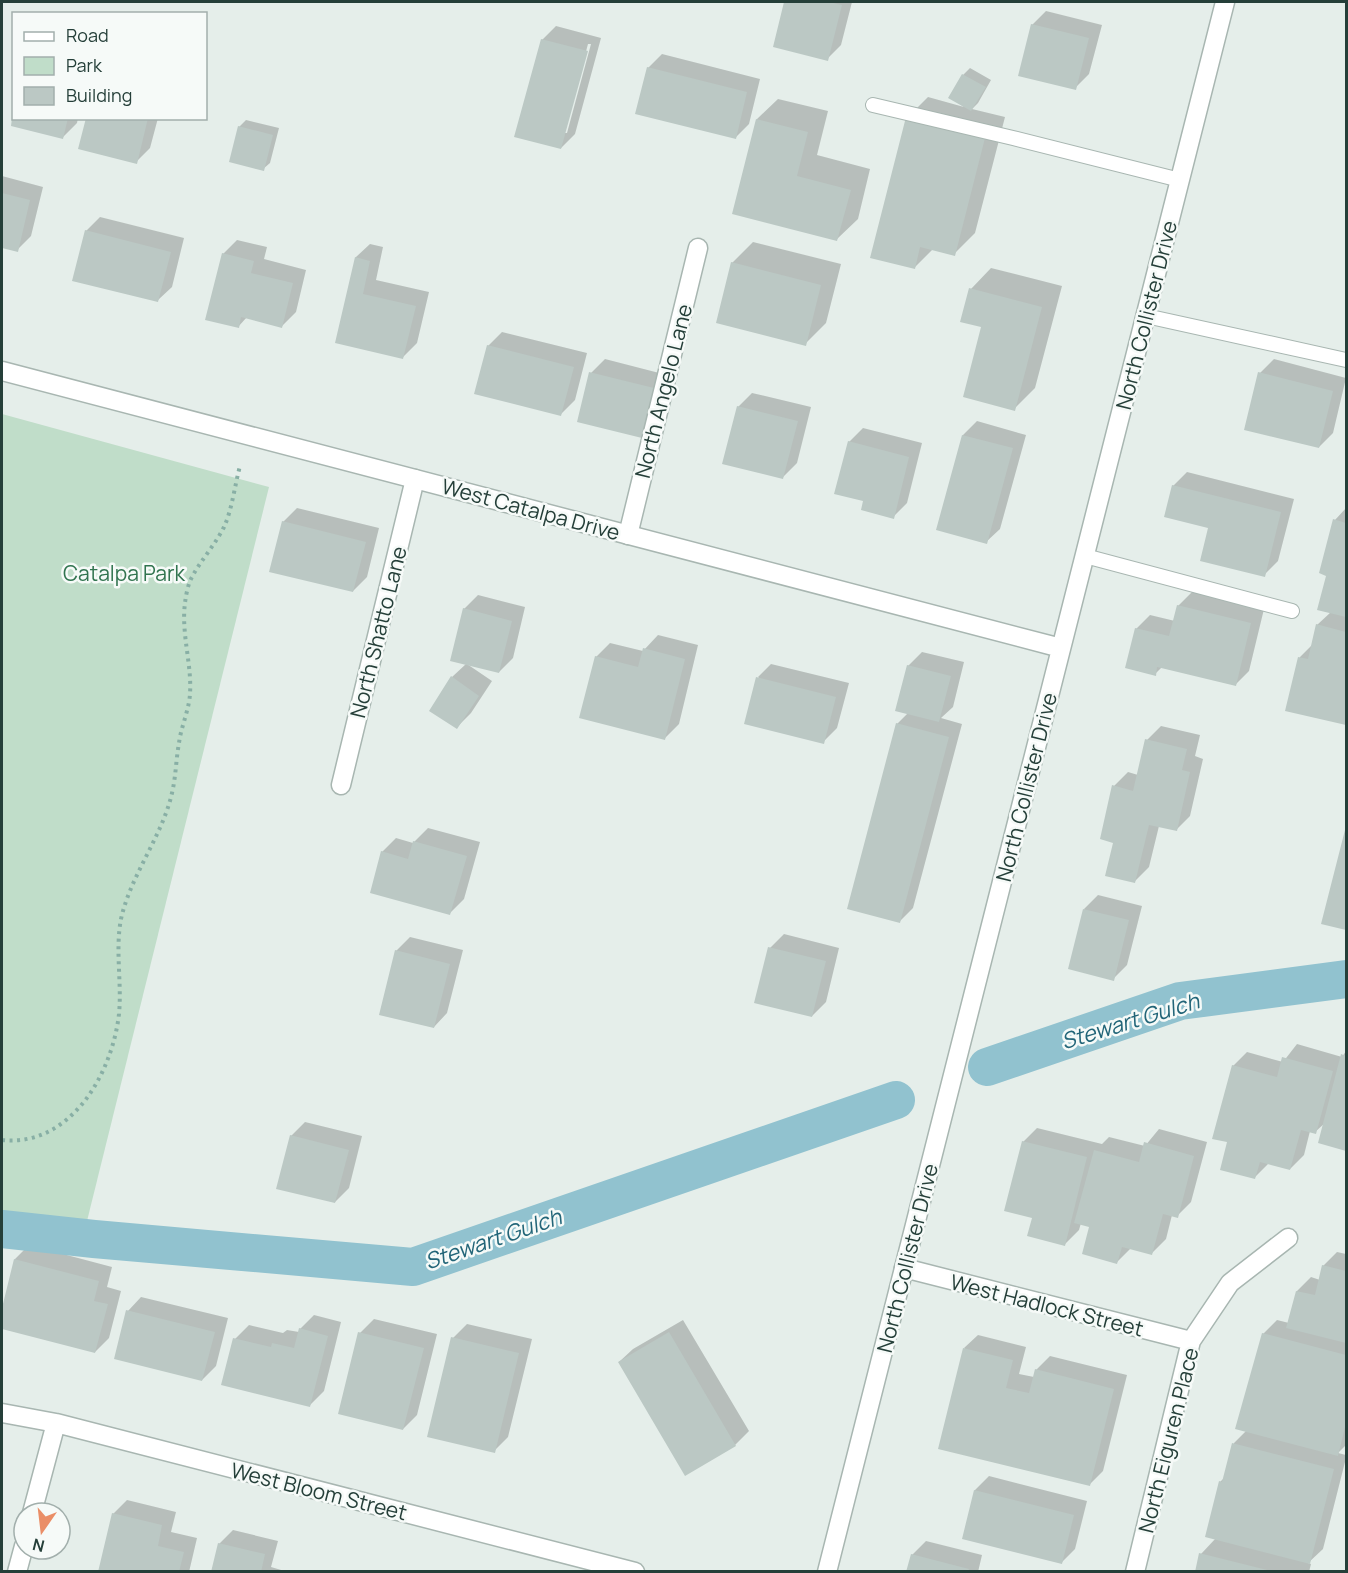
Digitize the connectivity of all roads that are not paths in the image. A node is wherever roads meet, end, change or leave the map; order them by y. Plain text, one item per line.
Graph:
1 (1225, 2) edge
2 (873, 105) dead end
3 (1180, 180) junction
4 (698, 248) dead end
5 (1146, 316) junction
6 (1347, 360) edge
7 (2, 370) edge
8 (415, 479) junction
9 (628, 535) junction
10 (1084, 556) junction
11 (1292, 611) dead end
12 (1061, 648) junction
13 (341, 786) dead end
14 (1288, 1238) dead end
15 (904, 1268) junction
16 (1191, 1341) junction
17 (2, 1413) edge
18 (56, 1424) junction
19 (35, 1501) edge
20 (635, 1572) edge
21 (827, 1572) edge
22 (1135, 1572) edge

1 - 3 street, North Collister Drive
2 - 3 lane
3 - 5 street, North Collister Drive
4 - 9 street, North Angelo Lane
5 - 6 lane
5 - 10 street, North Collister Drive
7 - 8 street, West Catalpa Drive
8 - 9 street, West Catalpa Drive
8 - 13 street, North Shatto Lane
9 - 12 street, West Catalpa Drive
10 - 11 lane
10 - 12 street, North Collister Drive
12 - 15 street, North Collister Drive
14 - 16 street, North Eiguren Place
15 - 16 street, West Hadlock Street
15 - 21 street, North Collister Drive
16 - 22 street, North Eiguren Place
17 - 18 street, West Bloom Street
18 - 19 street
18 - 20 street, West Bloom Street

